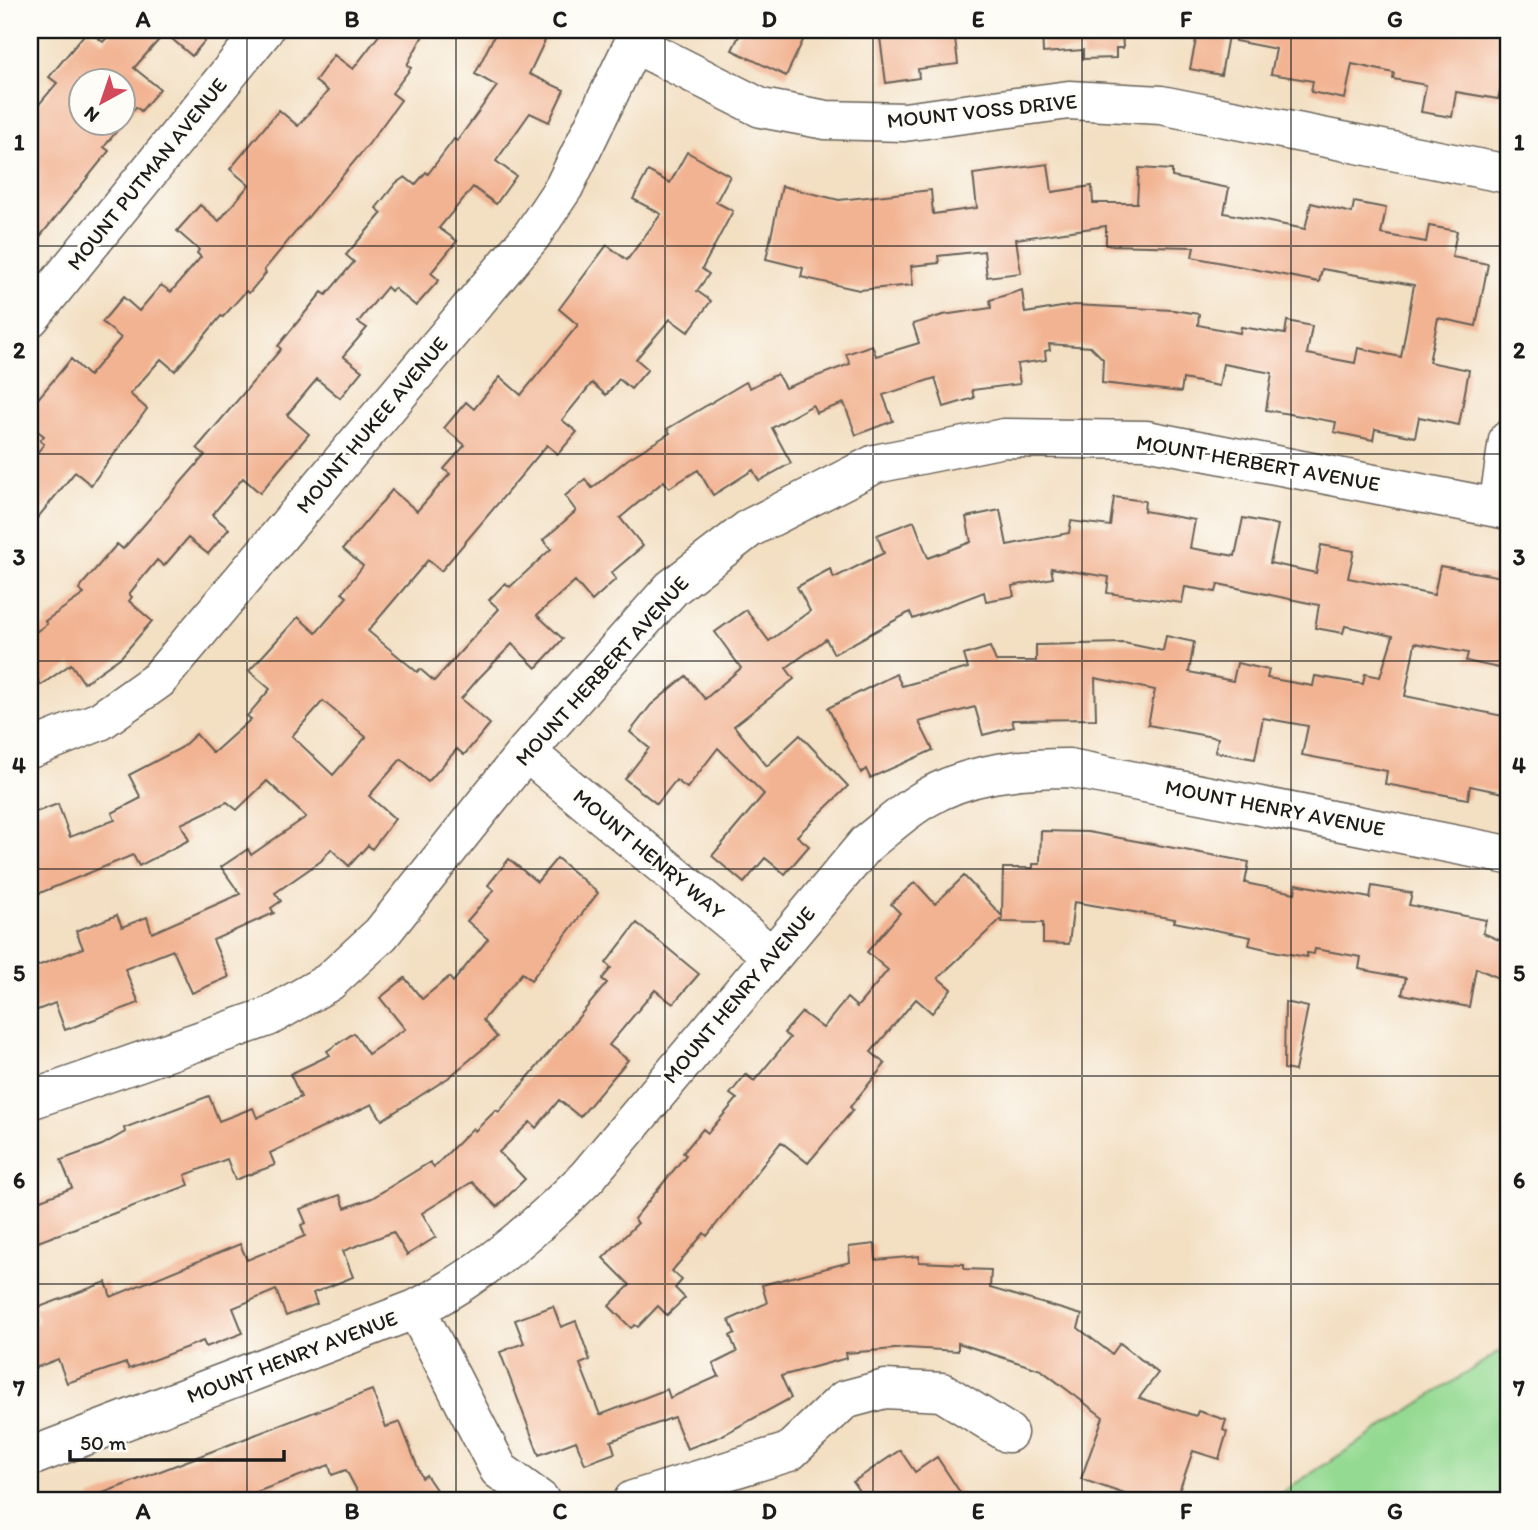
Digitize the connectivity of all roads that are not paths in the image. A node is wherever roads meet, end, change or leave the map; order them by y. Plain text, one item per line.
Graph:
1 (264, 30) edge
2 (636, 36) edge
3 (1508, 174) edge
4 (30, 318) edge
5 (1508, 440) edge
6 (1503, 508) edge
7 (30, 749) edge
8 (526, 752) junction
9 (1508, 855) edge
10 (772, 956) junction
11 (30, 1100) edge
12 (416, 1309) junction
13 (1008, 1433) dead end
14 (30, 1457) edge
15 (540, 1500) edge
16 (633, 1500) edge

1 - 4 street, MOUNT PUTMAN AVENUE
2 - 3 street, MOUNT VOSS DRIVE
2 - 7 street, MOUNT HUKEE AVENUE
5 - 6 street
6 - 8 street, MOUNT HERBERT AVENUE
8 - 10 street, MOUNT HENRY WAY
8 - 11 street, MOUNT HERBERT AVENUE
9 - 10 street, MOUNT HENRY AVENUE
10 - 12 street, MOUNT HENRY AVENUE
12 - 14 street, MOUNT HENRY AVENUE
12 - 15 street
13 - 16 street

